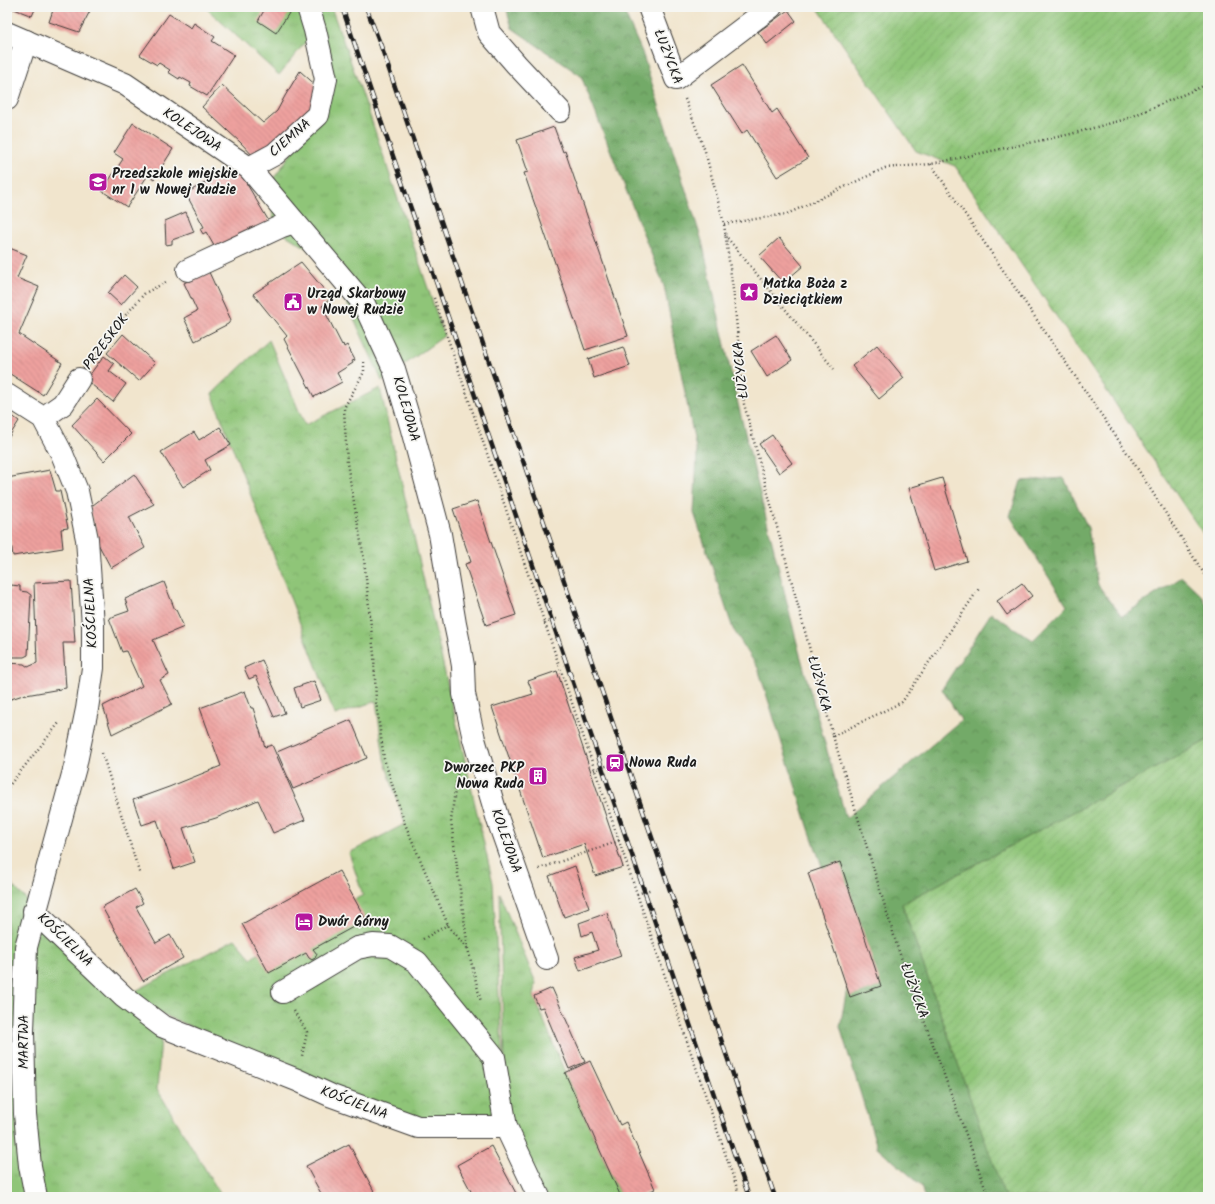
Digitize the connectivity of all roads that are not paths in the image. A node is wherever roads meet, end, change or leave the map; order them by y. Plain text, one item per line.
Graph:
1 (308, 7) edge
2 (482, 7) edge
3 (649, 7) edge
4 (771, 7) edge
5 (16, 37) edge
6 (7, 99) edge
7 (560, 110) dead end
8 (249, 168) junction
9 (294, 222) junction
10 (180, 275) road end
11 (80, 379) road end
12 (7, 395) edge
13 (43, 418) junction
14 (34, 911) junction
15 (547, 960) dead end
16 (283, 992) dead end
17 (506, 1127) junction
18 (36, 1197) edge
19 (539, 1197) edge

1 - 8 street, CIEMNA
2 - 7 street
3 - 4 street, ŁUŻYCKA
5 - 6 street
5 - 8 street, KOLEJOWA
8 - 9 street, KOLEJOWA
9 - 10 street
9 - 15 street, KOLEJOWA
11 - 13 street, PRZESKOK
12 - 13 street, KOŚCIELNA
13 - 14 street, KOŚCIELNA
14 - 17 street, KOŚCIELNA
14 - 18 street, MARTWA
16 - 17 street
17 - 19 street

